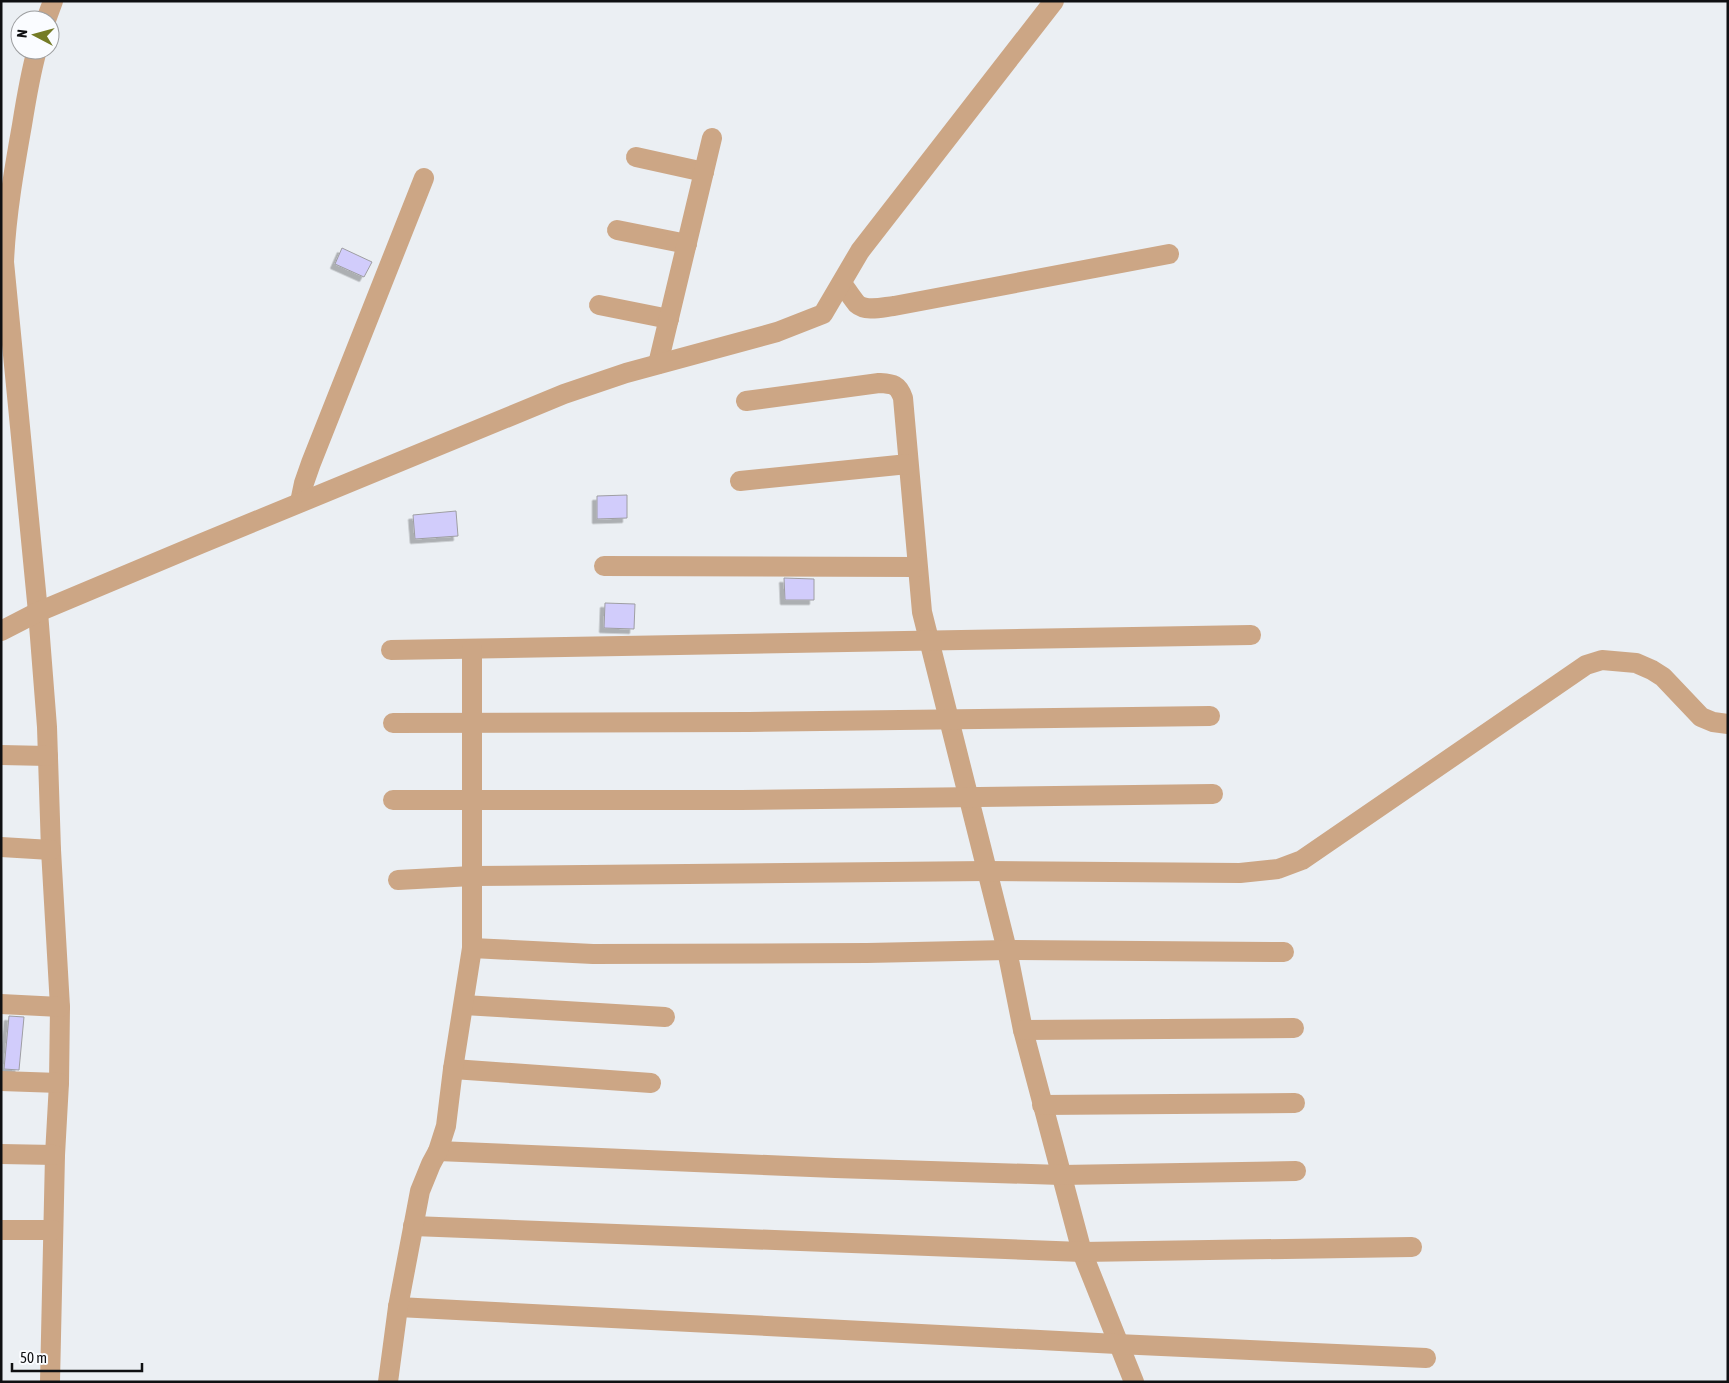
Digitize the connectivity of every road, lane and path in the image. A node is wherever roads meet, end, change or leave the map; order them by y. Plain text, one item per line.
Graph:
1 (1054, 1) edge
2 (34, 60) edge
3 (712, 138) dead end
4 (636, 157) dead end
5 (704, 172) junction
6 (424, 178) dead end
7 (618, 230) dead end
8 (687, 244) junction
9 (1169, 254) dead end
10 (842, 284) junction
11 (599, 304) dead end
12 (669, 318) junction
13 (658, 364) junction
14 (746, 401) dead end
15 (908, 464) junction
16 (740, 481) dead end
17 (300, 502) junction
18 (604, 566) dead end
19 (917, 567) junction
20 (38, 612) junction
21 (1, 631) edge
22 (1250, 636) dead end
23 (928, 641) junction
24 (472, 649) junction
25 (391, 650) dead end
26 (1210, 716) dead end
27 (948, 719) junction
28 (393, 723) dead end
29 (473, 723) junction
30 (1728, 724) edge
31 (1, 755) edge
32 (48, 756) junction
33 (1214, 794) dead end
34 (969, 796) junction
35 (472, 799) junction
36 (393, 800) dead end
37 (1, 847) edge
38 (51, 850) junction
39 (987, 871) junction
40 (472, 876) junction
41 (398, 880) dead end
42 (472, 948) junction
43 (1007, 950) junction
44 (1284, 952) dead end
45 (1, 1004) edge
46 (464, 1005) junction
47 (60, 1007) junction
48 (665, 1017) dead end
49 (1294, 1028) dead end
50 (1023, 1030) junction
51 (453, 1069) junction
52 (1, 1081) edge
53 (60, 1083) junction
54 (652, 1083) dead end
55 (1295, 1103) dead end
56 (1042, 1106) junction
57 (438, 1151) junction
58 (1, 1154) edge
59 (55, 1155) junction
60 (1296, 1171) dead end
61 (1061, 1175) junction
62 (413, 1226) junction
63 (1, 1230) edge
64 (53, 1230) junction
65 (1412, 1247) dead end
66 (1082, 1252) junction
67 (398, 1307) junction
68 (1118, 1344) junction
69 (1426, 1358) dead end
70 (50, 1382) edge
71 (388, 1382) edge
72 (1134, 1382) edge

1 - 10 street
2 - 20 street
3 - 5 street
4 - 5 street
5 - 8 street
6 - 17 street
7 - 8 street
8 - 12 street
9 - 10 street
10 - 13 street
11 - 12 street
12 - 13 street
13 - 17 street
14 - 15 street
15 - 16 street
15 - 19 street
17 - 20 street
18 - 19 street
19 - 23 street
20 - 21 street
20 - 32 street
22 - 23 street
23 - 24 street
23 - 27 street
24 - 25 street
24 - 29 street
26 - 27 street
27 - 29 street
27 - 34 street
28 - 29 street
29 - 35 street
30 - 39 street
31 - 32 street
32 - 38 street
33 - 34 street
34 - 35 street
34 - 39 street
35 - 36 street
35 - 40 street
37 - 38 street
38 - 47 street
39 - 40 street
39 - 43 street
40 - 41 street
40 - 42 street
42 - 43 street
42 - 46 street
43 - 44 street
43 - 50 street
45 - 47 street
46 - 48 street
46 - 51 street
47 - 53 street
49 - 50 street
50 - 56 street
51 - 54 street
51 - 57 street
52 - 53 street
53 - 59 street
55 - 56 street
56 - 61 street
57 - 61 street
57 - 62 street
58 - 59 street
59 - 64 street
60 - 61 street
61 - 66 street
62 - 66 street
62 - 67 street
63 - 64 street
64 - 70 street
65 - 66 street
66 - 68 street
67 - 68 street
67 - 71 street
68 - 69 street
68 - 72 street

